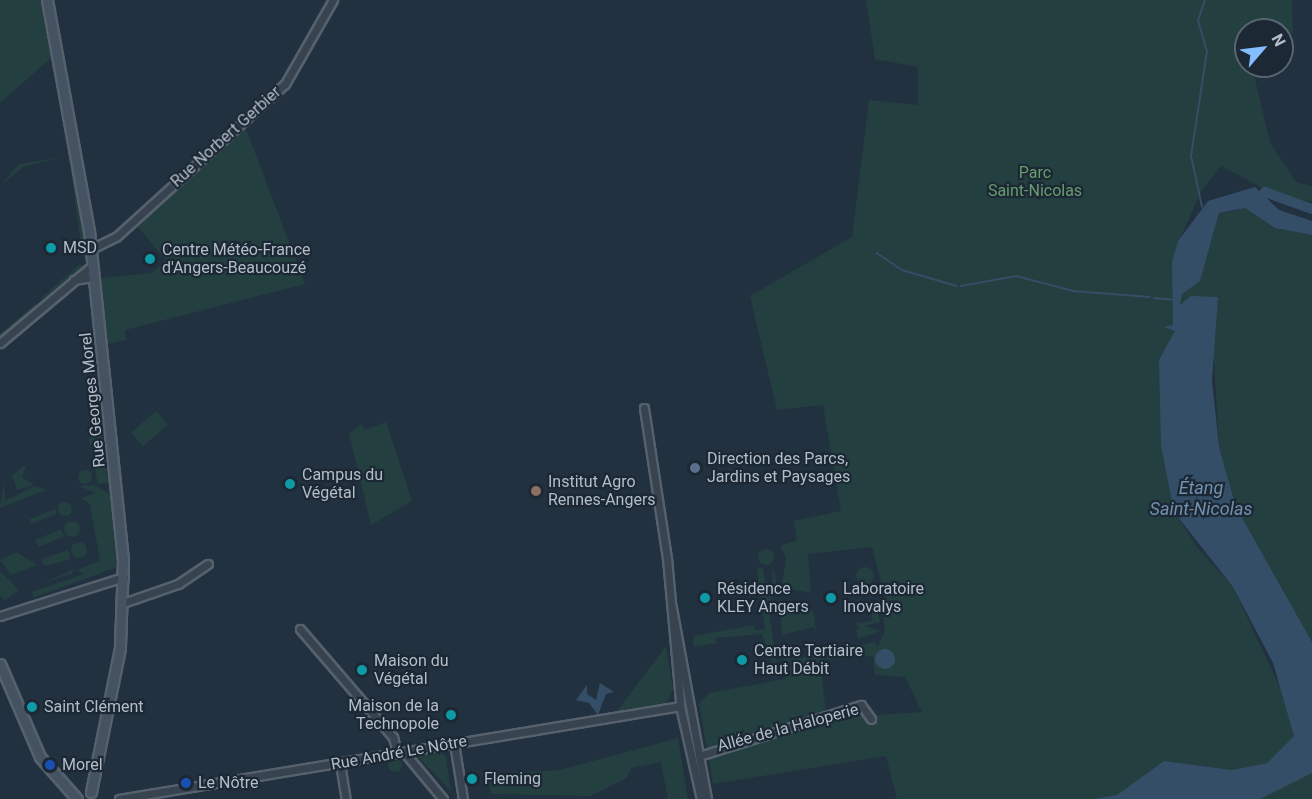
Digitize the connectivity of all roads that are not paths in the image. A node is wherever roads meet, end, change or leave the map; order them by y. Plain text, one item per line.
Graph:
1 (333, 0) edge
2 (48, 2) edge
3 (91, 249) junction
4 (93, 265) junction
5 (94, 277) junction
6 (67, 284) junction
7 (0, 344) edge
8 (644, 408) dead end
9 (208, 564) dead end
10 (124, 577) junction
11 (123, 603) junction
12 (672, 608) junction
13 (0, 616) edge
14 (300, 628) dead end
15 (0, 664) edge
16 (692, 704) junction
17 (680, 706) junction
18 (871, 718) dead end
19 (454, 743) junction
20 (400, 753) junction
21 (699, 756) junction
22 (340, 763) junction
23 (91, 792) junction
24 (78, 799) edge
25 (99, 799) edge
26 (118, 799) edge
27 (346, 799) edge
28 (443, 799) edge
29 (463, 799) edge
30 (700, 799) edge
31 (707, 799) edge

1 - 3 street, Rue Norbert Gerbier
2 - 3 street, Rue Georges Morel
3 - 4 street, Rue Georges Morel
4 - 5 street, Rue Georges Morel
4 - 6 street
5 - 6 street
5 - 10 street, Rue Georges Morel
6 - 7 street
8 - 12 street
9 - 11 street
10 - 11 street, Rue Georges Morel
10 - 13 street
11 - 23 street, Rue Georges Morel
12 - 16 street
12 - 17 street
14 - 20 street
15 - 24 street
16 - 17 street
16 - 17 street
16 - 21 street
17 - 19 street, Rue André Le Nôtre
17 - 30 street
18 - 21 street, Allée de la Haloperie
19 - 20 street, Rue André Le Nôtre
19 - 29 street
20 - 22 street, Rue André Le Nôtre
20 - 28 street
21 - 31 street
22 - 26 street, Rue André Le Nôtre
22 - 27 street
23 - 24 street
23 - 25 street

